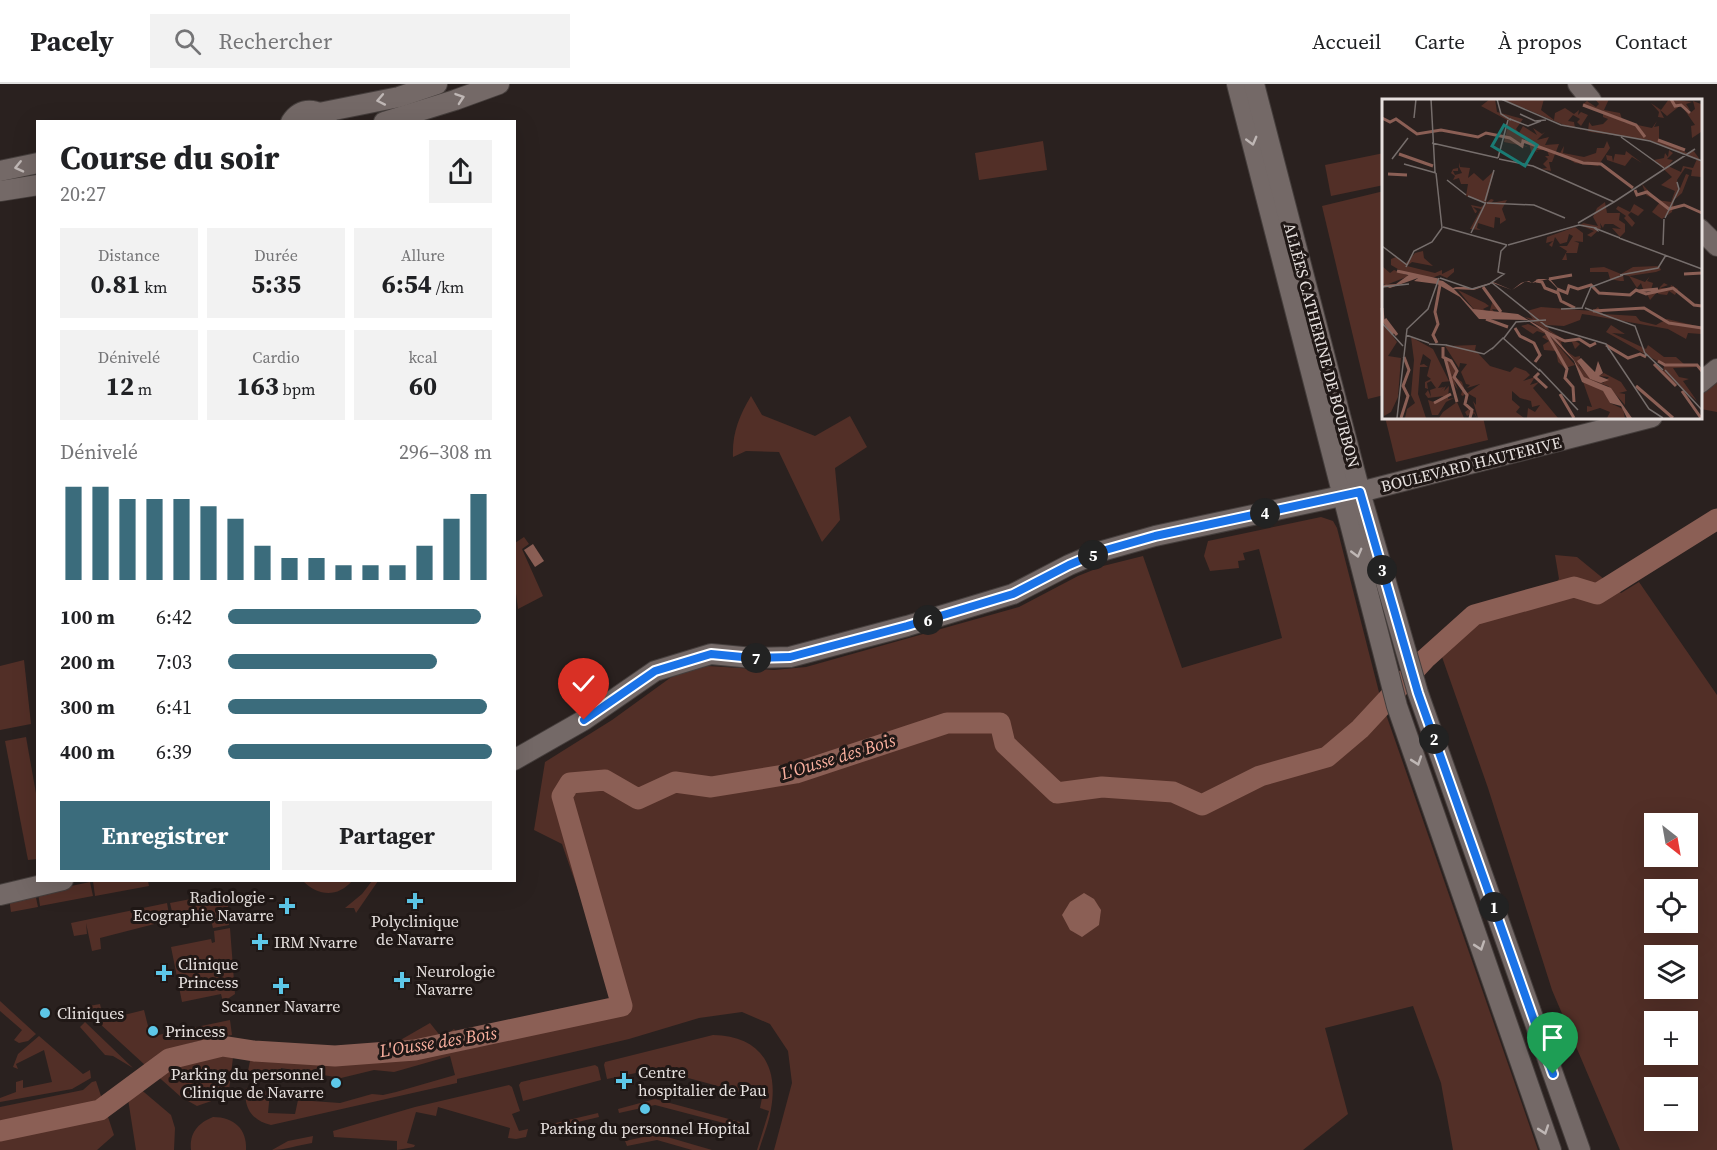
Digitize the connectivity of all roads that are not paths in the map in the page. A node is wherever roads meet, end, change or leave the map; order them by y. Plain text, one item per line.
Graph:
1 (437, 84) edge
2 (499, 84) edge
3 (1237, 84) edge
4 (1254, 84) edge
5 (1578, 84) edge
6 (1590, 99) edge
7 (323, 117) edge
8 (291, 120) edge
9 (390, 120) edge
10 (36, 163) edge
11 (0, 171) edge
12 (36, 185) edge
13 (0, 191) edge
14 (1702, 230) edge
15 (1717, 246) edge
16 (1717, 369) edge
17 (1702, 382) edge
18 (1648, 418) edge
19 (1352, 494) junction
20 (516, 759) edge
21 (36, 875) edge
22 (0, 881) edge
23 (55, 882) edge
24 (0, 895) edge
25 (1551, 1150) edge
26 (1580, 1150) edge

1 -> 7 main road
9 -> 2 main road
3 -> 19 main road, ALLÉES CATHERINE DE BOURBON
4 - 19 main road, ALLÉES CATHERINE DE BOURBON
5 - 6 main road
7 - 8 main road
10 -> 11 main road
12 - 13 main road
14 - 15 main road
16 - 17 main road
18 - 19 main road, BOULEVARD HAUTERIVE
19 - 20 main road, BOULEVARD HAUTERIVE
19 -> 25 main road, ALLÉES CATHERINE DE BOURBON
19 - 26 main road, ALLÉES CATHERINE DE BOURBON
21 - 22 main road
23 - 24 main road

